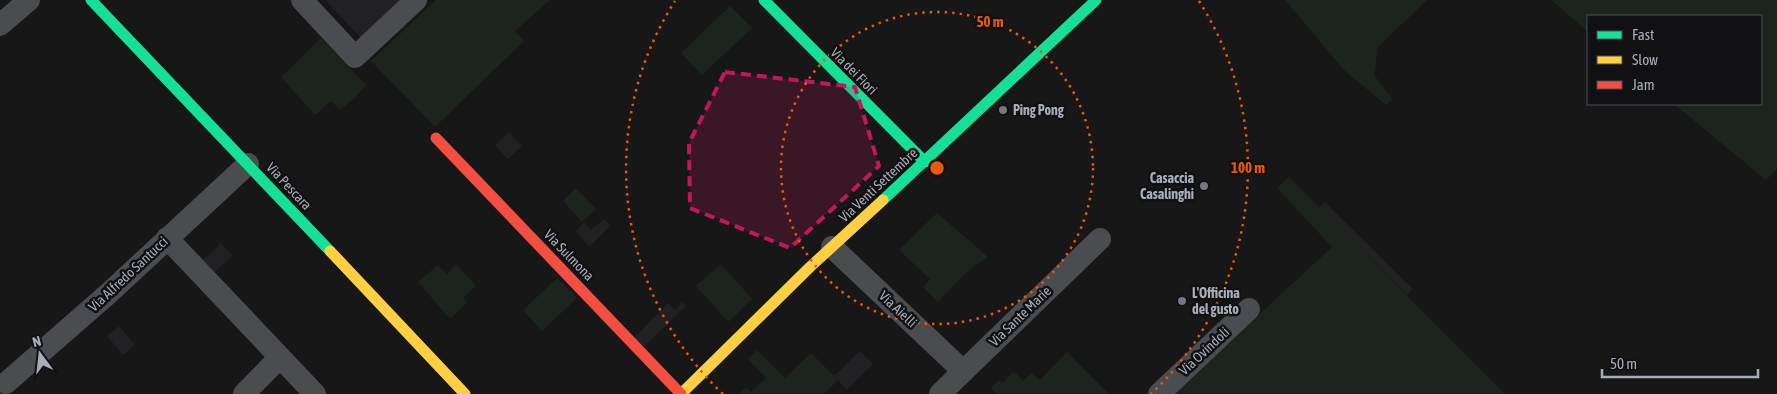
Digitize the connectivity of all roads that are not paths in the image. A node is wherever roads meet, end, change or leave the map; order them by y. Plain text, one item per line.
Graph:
1 (29, 0) edge
2 (90, 0) edge
3 (302, 0) edge
4 (416, 0) edge
5 (764, 0) edge
6 (1096, 0) edge
7 (0, 25) edge
8 (436, 138) dead end
9 (926, 162) junction
10 (248, 164) junction
11 (167, 238) junction
12 (1100, 239) dead end
13 (832, 247) junction
14 (1249, 309) dead end
15 (280, 357) junction
16 (963, 370) junction
17 (7, 384) edge
18 (244, 394) edge
19 (315, 394) edge
20 (465, 394) edge
21 (681, 394) edge
22 (940, 394) edge
23 (1159, 394) edge

1 - 7 street
2 - 10 street, Via Pescara
3 - 4 street
5 - 9 street, Via dei Fiori
6 - 9 street, Via Venti Settembre
8 - 21 street, Via Sulmona
9 - 13 street, Via Venti Settembre
10 - 11 street, Via Alfredo Santucci
10 - 20 street, Via Pescara
11 - 15 street
11 - 17 street, Via Alfredo Santucci
12 - 16 street, Via Sante Marie
13 - 16 street, Via Aielli
13 - 21 street, Via Venti Settembre
14 - 23 street, Via Ovindoli
15 - 18 street
15 - 19 street
16 - 22 street, Via Sante Marie

